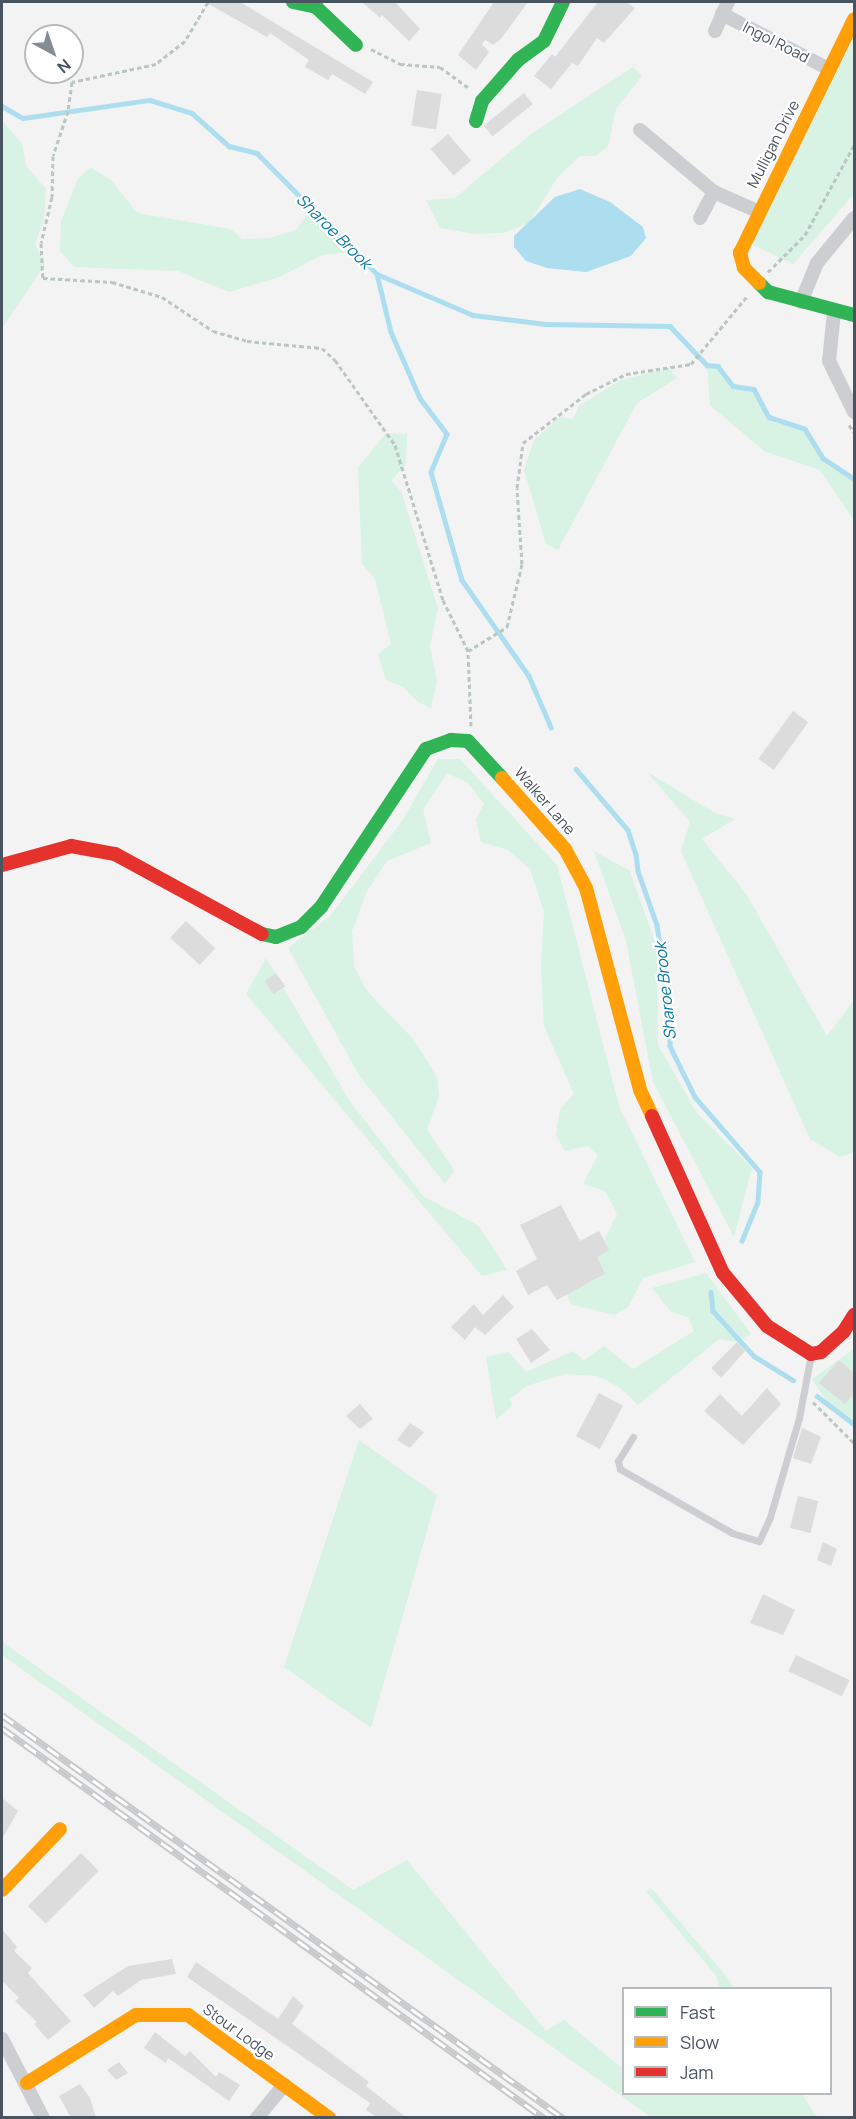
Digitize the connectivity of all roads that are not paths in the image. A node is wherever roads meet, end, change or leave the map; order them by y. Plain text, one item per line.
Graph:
1 (293, 2) edge
2 (563, 2) edge
3 (725, 8) edge
4 (855, 19) edge
5 (715, 31) dead end
6 (356, 45) road end
7 (829, 69) junction
8 (476, 121) dead end
9 (640, 130) dead end
10 (714, 192) junction
11 (757, 212) junction
12 (700, 218) dead end
13 (855, 218) edge
14 (801, 302) junction
15 (834, 312) junction
16 (855, 315) edge
17 (855, 412) edge
18 (2, 865) edge
19 (855, 1315) edge
20 (811, 1354) junction
21 (633, 1437) dead end
22 (60, 1828) dead end
23 (2, 1890) edge
24 (2, 2039) edge
25 (27, 2083) junction
26 (284, 2085) junction
27 (43, 2118) edge
28 (257, 2118) edge
29 (329, 2118) edge

1 - 6 street
2 - 8 street
3 - 5 street, Ingol Road
3 - 7 street, Ingol Road
4 - 7 street, Mulligan Drive
7 - 11 street, Mulligan Drive
9 - 10 street
10 - 11 street
10 - 12 street
11 - 14 street, Mulligan Drive
13 - 14 street
14 - 15 street
15 - 16 street
15 - 17 street
18 - 20 street, Walker Lane
19 - 20 street
20 - 21 lane
22 - 23 street
24 - 25 street
25 - 26 street, Stour Lodge
25 - 27 street
26 - 28 street
26 - 29 street, Stour Lodge

